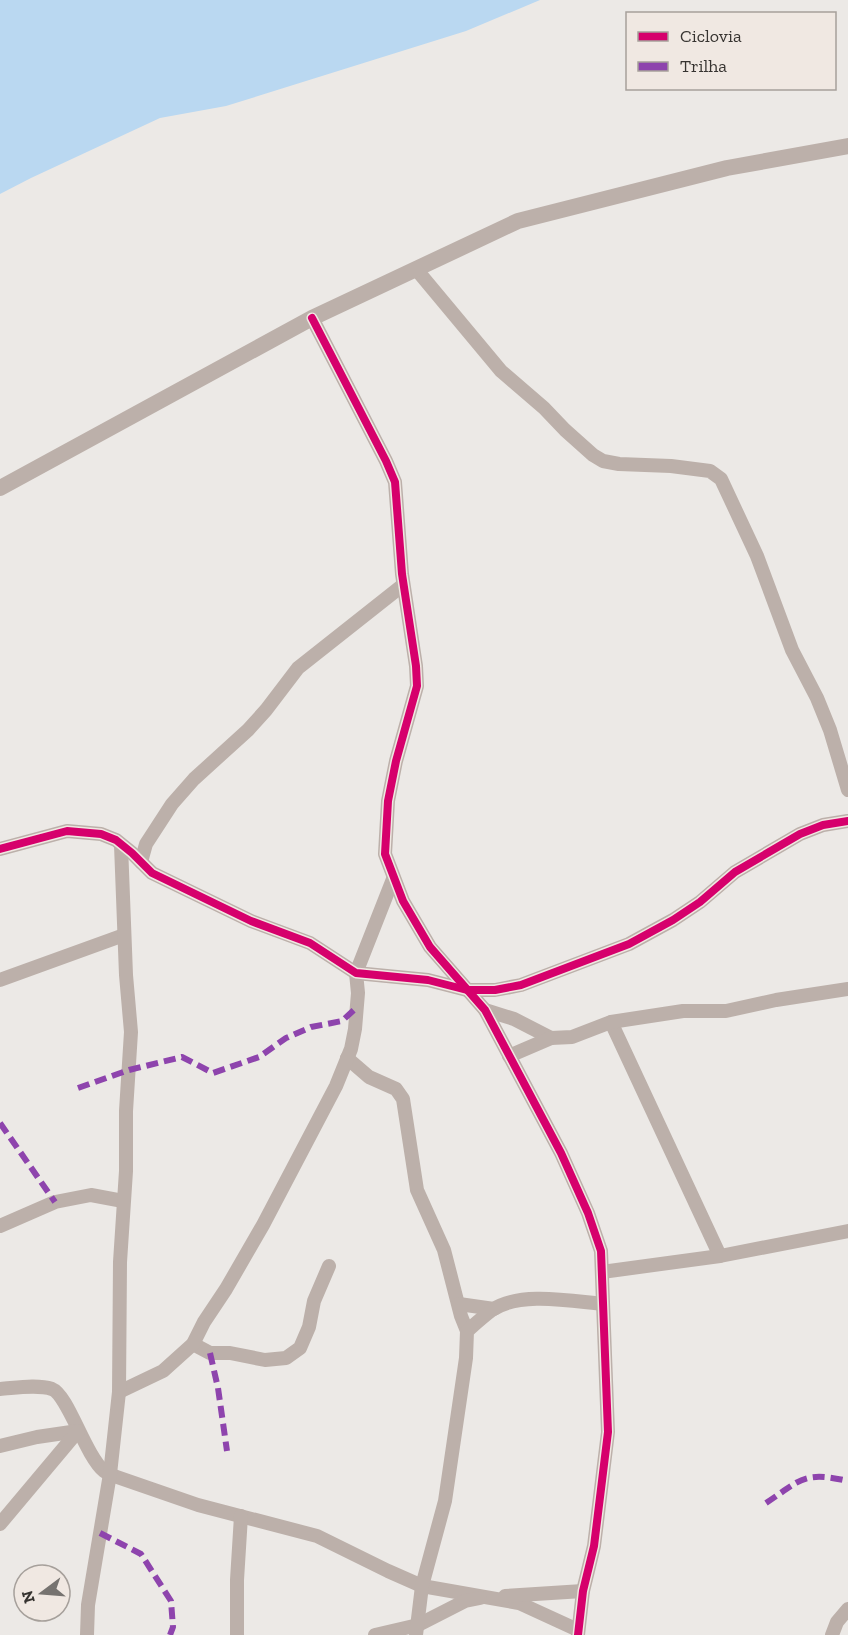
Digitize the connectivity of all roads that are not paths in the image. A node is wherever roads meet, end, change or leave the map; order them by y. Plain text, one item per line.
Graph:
1 (848, 146) edge
2 (416, 269) junction
3 (312, 318) junction
4 (0, 488) edge
5 (404, 585) junction
6 (848, 790) edge
7 (848, 821) edge
8 (121, 844) junction
9 (0, 849) edge
10 (141, 862) junction
11 (393, 879) junction
12 (124, 935) junction
13 (356, 973) junction
14 (0, 980) edge
15 (848, 989) edge
16 (468, 990) junction
17 (485, 1010) junction
18 (610, 1022) junction
19 (551, 1038) junction
20 (508, 1056) junction
21 (347, 1058) junction
22 (123, 1201) junction
23 (0, 1226) edge
24 (848, 1231) edge
25 (720, 1256) junction
26 (329, 1266) dead end
27 (602, 1272) junction
28 (459, 1304) junction
29 (603, 1304) junction
30 (494, 1309) junction
31 (467, 1330) junction
32 (193, 1344) junction
33 (0, 1389) edge
34 (119, 1392) junction
35 (78, 1431) junction
36 (0, 1446) edge
37 (110, 1474) junction
38 (241, 1516) junction
39 (0, 1524) edge
40 (422, 1586) junction
41 (583, 1591) junction
42 (489, 1597) junction
43 (848, 1609) edge
44 (417, 1630) edge
45 (578, 1633) edge
46 (87, 1635) edge
47 (237, 1635) edge
48 (375, 1635) edge
49 (832, 1635) edge

1 - 2 street
2 - 3 street
2 - 6 street
3 - 4 street
3 - 5 street
5 - 10 street
5 - 11 street
7 - 16 street
8 - 9 street
8 - 10 street
8 - 12 street
10 - 13 street
11 - 13 street
11 - 16 street
12 - 14 street
12 - 22 street
13 - 16 street
13 - 21 street
15 - 18 street
16 - 17 street
17 - 19 street
17 - 20 street
18 - 19 street
18 - 25 street
19 - 20 street
20 - 27 street
21 - 28 street
21 - 32 street
22 - 23 street
22 - 34 street
24 - 25 street
25 - 27 street
26 - 32 street
27 - 29 street
28 - 30 street
28 - 31 street
29 - 30 street
29 - 41 street
30 - 31 street
31 - 40 street
32 - 34 street
33 - 35 street
34 - 37 street
35 - 36 street
35 - 37 street
35 - 39 street
37 - 38 street
37 - 46 street
38 - 40 street
38 - 47 street
40 - 42 street
40 - 44 street
41 - 42 street
41 - 45 street
42 - 44 street
42 - 45 street
43 - 49 street
44 - 48 street

